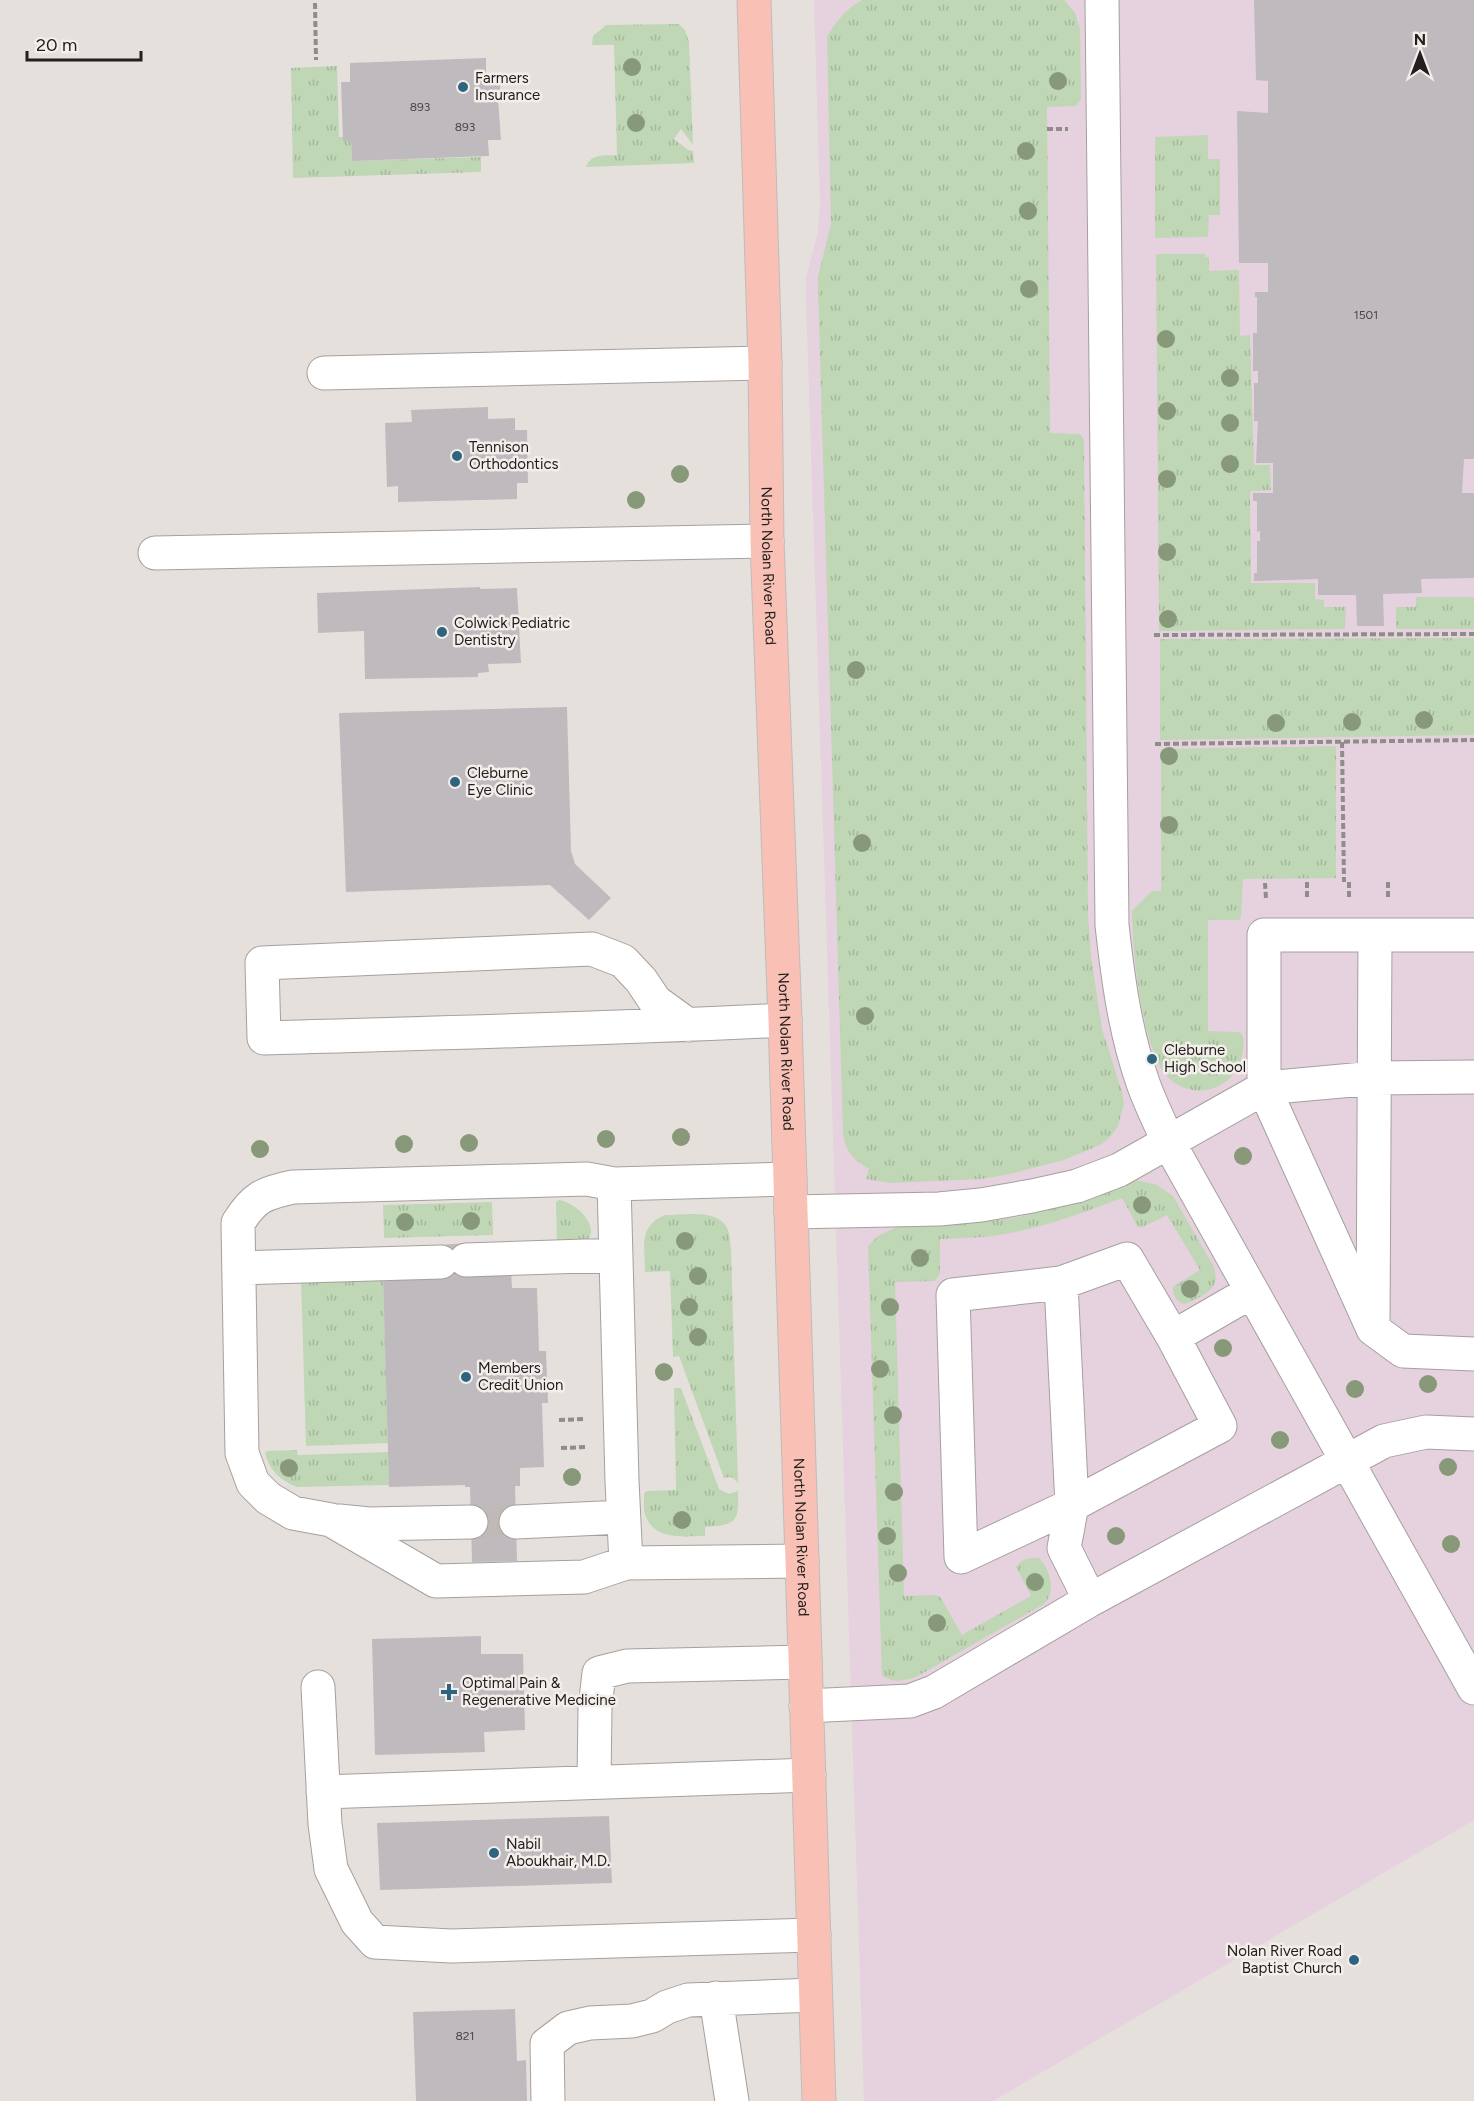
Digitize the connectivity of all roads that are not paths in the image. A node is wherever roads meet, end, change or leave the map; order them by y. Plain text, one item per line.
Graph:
1 (754, 0) edge
2 (1102, 0) edge
3 (765, 363) junction
4 (324, 373) dead end
5 (767, 541) junction
6 (155, 554) dead end
7 (1376, 935) junction
8 (1474, 935) edge
9 (785, 1020) junction
10 (688, 1025) junction
11 (1474, 1077) edge
12 (1376, 1078) junction
13 (1264, 1088) junction
14 (1169, 1143) junction
15 (790, 1179) junction
16 (614, 1184) junction
17 (791, 1212) junction
18 (616, 1255) junction
19 (239, 1268) junction
20 (1061, 1283) junction
21 (1251, 1292) junction
22 (1373, 1329) junction
23 (1173, 1337) junction
24 (1474, 1354) edge
25 (1474, 1434) edge
26 (1345, 1462) junction
27 (1072, 1505) junction
28 (623, 1517) junction
29 (331, 1520) junction
30 (471, 1522) tunnel mouth
31 (516, 1522) tunnel mouth
32 (802, 1561) junction
33 (626, 1563) junction
34 (1090, 1600) junction
35 (805, 1662) junction
36 (318, 1687) dead end
37 (1474, 1688) edge
38 (806, 1706) junction
39 (809, 1775) junction
40 (594, 1782) junction
41 (323, 1792) junction
42 (814, 1935) junction
43 (815, 1995) junction
44 (716, 1998) junction
45 (548, 2101) edge
46 (732, 2101) edge
47 (819, 2101) edge

1 - 3 main road, North Nolan River Road
2 - 14 lane
3 - 4 lane
3 - 5 main road, North Nolan River Road
5 - 6 lane
5 - 9 main road, North Nolan River Road
7 - 8 lane
7 - 12 lane
7 - 13 lane
9 - 10 lane
9 - 15 main road, North Nolan River Road
10 - 10 lane
11 - 12 lane
12 - 13 lane
12 - 22 lane
13 - 14 lane
13 - 22 lane
14 - 17 lane
14 - 21 lane
15 - 16 lane
15 - 17 main road, North Nolan River Road
16 - 18 lane
16 - 19 lane
17 - 32 main road, North Nolan River Road
18 - 19 lane
18 - 28 lane
19 - 29 lane
20 - 23 lane
20 - 27 lane
20 - 27 lane
21 - 23 lane
21 - 26 lane
22 - 24 lane
23 - 27 lane
25 - 26 lane
26 - 34 lane
26 - 37 lane
27 - 34 lane
28 - 31 lane
28 - 33 lane
29 - 30 lane
29 - 33 lane
32 - 33 lane
32 - 35 main road, North Nolan River Road
34 - 38 lane
35 - 38 main road, North Nolan River Road
35 - 40 lane
36 - 41 lane
38 - 39 main road, North Nolan River Road
39 - 40 lane
39 - 42 main road, North Nolan River Road
40 - 41 lane
41 - 42 lane
42 - 43 main road, North Nolan River Road
43 - 44 lane
43 - 47 main road, North Nolan River Road
44 - 45 lane
44 - 46 lane

